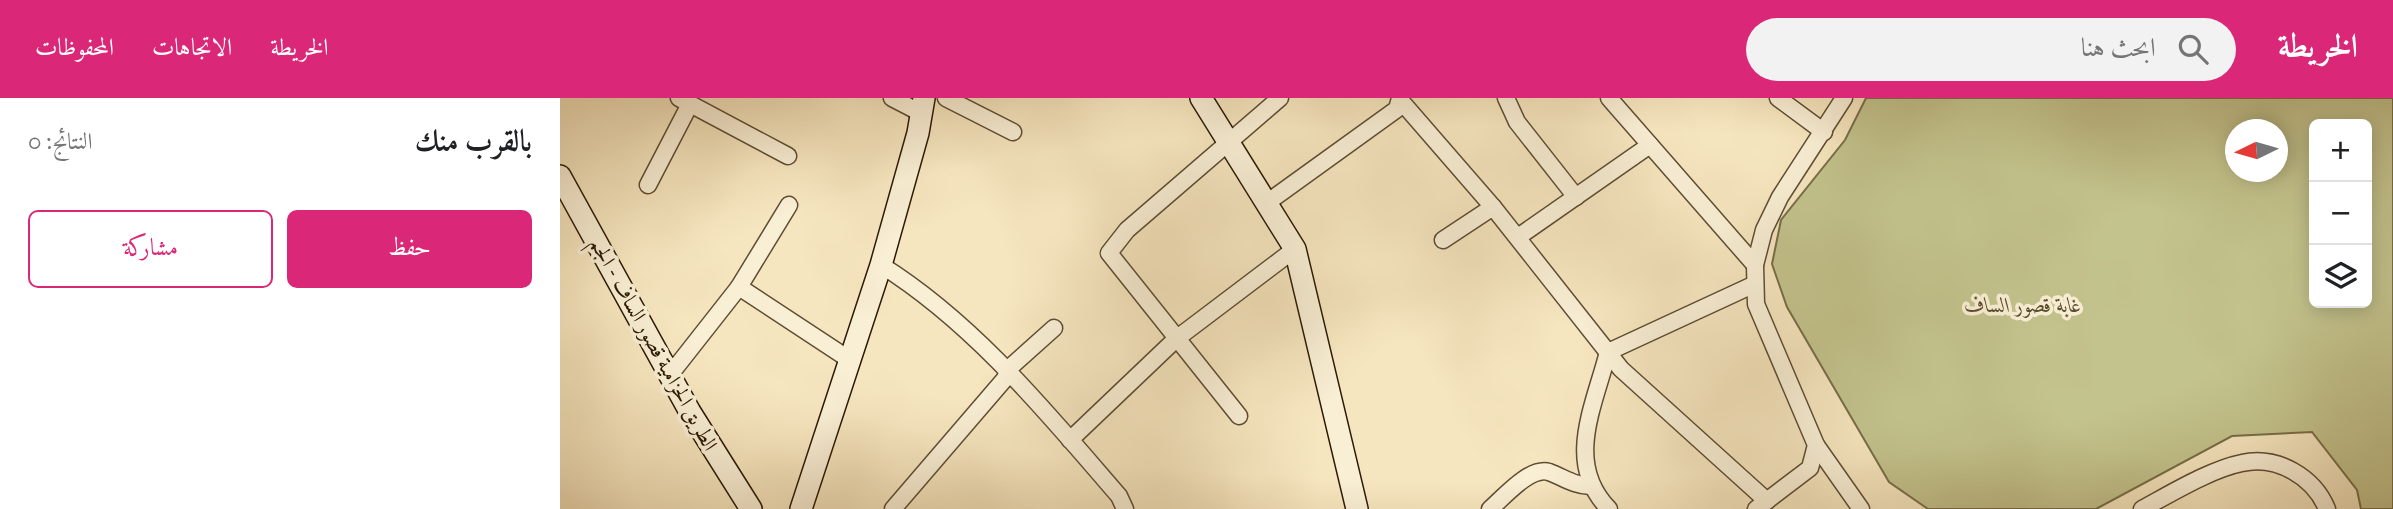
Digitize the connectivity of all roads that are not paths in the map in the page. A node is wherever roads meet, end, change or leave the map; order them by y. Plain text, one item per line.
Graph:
1 (892, 98) edge
2 (946, 98) edge
3 (1201, 98) edge
4 (1280, 98) edge
5 (1506, 98) edge
6 (1609, 98) edge
7 (1778, 98) edge
8 (1844, 98) edge
9 (1400, 100) edge
10 (684, 102) edge
11 (923, 105) edge
12 (1013, 132) dead end
13 (1824, 132) junction
14 (1228, 142) junction
15 (1650, 145) junction
16 (788, 156) dead end
17 (560, 176) edge
18 (648, 186) dead end
19 (1576, 197) junction
20 (1268, 202) junction
21 (789, 205) dead end
22 (1493, 207) junction
23 (1518, 237) junction
24 (1443, 240) dead end
25 (1295, 249) junction
26 (881, 265) junction
27 (1755, 265) junction
28 (1755, 284) junction
29 (738, 287) junction
30 (1054, 328) dead end
31 (1176, 339) junction
32 (1608, 352) junction
33 (850, 360) junction
34 (1007, 372) junction
35 (669, 376) junction
36 (1240, 416) dead end
37 (1070, 440) junction
38 (1816, 445) junction
39 (1590, 486) junction
40 (1761, 505) edge
41 (751, 509) edge
42 (801, 509) edge
43 (893, 509) edge
44 (1125, 509) edge
45 (1357, 509) edge
46 (1490, 509) edge
47 (1609, 509) edge
48 (1861, 509) edge
49 (2142, 509) edge
50 (2327, 509) edge

1 - 11 street
2 - 12 street
3 - 14 street
4 - 14 street
5 - 19 street
6 - 15 street
7 - 13 street
8 - 13 street
9 - 20 street
9 - 22 street
10 - 16 street
10 - 18 street
11 - 26 street
13 - 27 street
14 - 20 street
14 - 31 street
15 - 19 street
15 - 27 street
17 - 35 street, الطريق الحزامية قصور الساف - الجم
19 - 23 street
20 - 25 street
21 - 29 street
22 - 23 street
22 - 24 street
23 - 32 street
25 - 31 street
25 - 45 street
26 - 33 street
26 - 34 street
27 - 28 street
28 - 32 street
28 - 38 street
29 - 33 street
29 - 35 street
30 - 34 street
31 - 36 street
31 - 37 street
32 - 39 street
32 - 40 street
33 - 42 street
34 - 37 street
34 - 43 street
35 - 41 street, الطريق الحزامية قصور الساف - الجم
37 - 44 street
38 - 40 street
38 - 48 street
39 - 46 street
39 - 47 street
49 - 50 street

